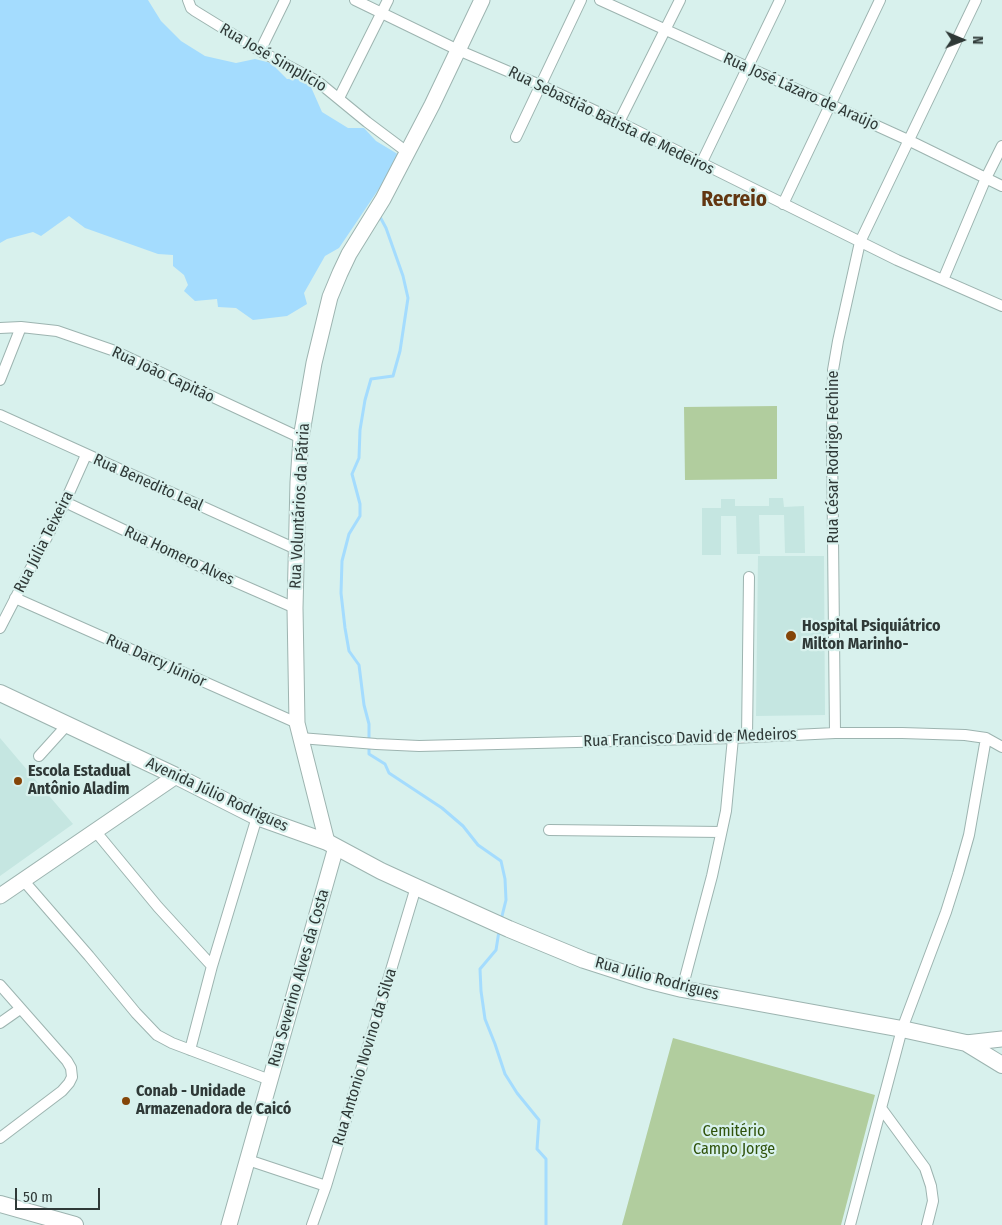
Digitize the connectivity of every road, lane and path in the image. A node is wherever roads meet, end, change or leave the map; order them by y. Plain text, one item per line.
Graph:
1 (188, 0) edge
2 (285, 0) edge
3 (355, 0) edge
4 (388, 0) edge
5 (482, 0) edge
6 (581, 0) edge
7 (600, 0) edge
8 (680, 0) edge
9 (780, 0) edge
10 (880, 0) edge
11 (976, 0) edge
12 (382, 13) junction
13 (666, 30) junction
14 (458, 50) junction
15 (260, 51) junction
16 (747, 68) junction
17 (540, 85) junction
18 (339, 98) junction
19 (829, 105) junction
20 (618, 122) junction
21 (516, 137) dead end
22 (908, 140) junction
23 (1002, 146) edge
24 (407, 152) junction
25 (701, 164) junction
26 (986, 178) junction
27 (1002, 186) edge
28 (783, 204) junction
29 (860, 242) junction
30 (944, 280) junction
31 (1002, 306) edge
32 (21, 327) junction
33 (0, 328) edge
34 (0, 380) edge
35 (0, 415) edge
36 (301, 438) junction
37 (86, 455) junction
38 (65, 502) junction
39 (296, 549) junction
40 (749, 577) dead end
41 (15, 598) junction
42 (295, 608) junction
43 (0, 628) edge
44 (0, 693) edge
45 (67, 725) junction
46 (299, 730) junction
47 (835, 733) junction
48 (747, 737) junction
49 (733, 738) junction
50 (986, 738) junction
51 (1002, 747) edge
52 (38, 756) dead end
53 (176, 776) junction
54 (257, 817) junction
55 (549, 830) dead end
56 (96, 832) junction
57 (721, 832) junction
58 (332, 845) junction
59 (23, 880) junction
60 (416, 887) junction
61 (0, 896) edge
62 (212, 966) junction
63 (0, 985) edge
64 (682, 989) junction
65 (20, 1009) junction
66 (0, 1023) edge
67 (902, 1029) junction
68 (1002, 1039) edge
69 (966, 1044) junction
70 (190, 1050) junction
71 (1002, 1065) edge
72 (270, 1080) junction
73 (881, 1108) junction
74 (0, 1138) edge
75 (248, 1160) junction
76 (326, 1186) junction
77 (0, 1204) edge
78 (71, 1224) edge
79 (229, 1225) edge
80 (312, 1225) edge
81 (850, 1225) edge
82 (927, 1225) edge

1 - 15 street, Rua José Simplicio
2 - 15 street
3 - 12 street, Rua Sebastião Batista de Medeiros
4 - 12 street
5 - 14 street, Rua Voluntários da Pátria
6 - 17 street
7 - 13 street, Rua José Lázaro de Araújo
8 - 13 street
9 - 16 street
10 - 19 street
11 - 22 street, Rua César Rodrigo Fechine
12 - 14 street, Rua Sebastião Batista de Medeiros
12 - 18 street
13 - 16 street, Rua José Lázaro de Araújo
13 - 20 street
14 - 17 street, Rua Sebastião Batista de Medeiros
14 - 24 street, Rua Voluntários da Pátria
15 - 18 street, Rua José Simplicio
16 - 19 street, Rua José Lázaro de Araújo
16 - 25 street
17 - 20 street, Rua Sebastião Batista de Medeiros
17 - 21 street
18 - 24 street, Rua José Simplicio
19 - 22 street, Rua José Lázaro de Araújo
19 - 28 street
20 - 25 street, Rua Sebastião Batista de Medeiros
22 - 26 street, Rua José Lázaro de Araújo
22 - 29 street, Rua César Rodrigo Fechine
23 - 26 street
24 - 36 street, Rua Voluntários da Pátria
25 - 28 street, Rua Sebastião Batista de Medeiros
26 - 27 street, Rua José Lázaro de Araújo
26 - 30 street
28 - 29 street, Rua Sebastião Batista de Medeiros
29 - 30 street, Rua Sebastião Batista de Medeiros
29 - 47 street, Rua César Rodrigo Fechine
30 - 31 street, Rua Sebastião Batista de Medeiros
32 - 33 street, Rua João Capitão
32 - 34 street
32 - 36 street, Rua João Capitão
35 - 37 street, Rua Benedito Leal
36 - 39 street, Rua Voluntários da Pátria
37 - 38 street, Rua Júlia Teixeira
37 - 39 street, Rua Benedito Leal
38 - 41 street, Rua Júlia Teixeira
38 - 42 street, Rua Homero Alves
39 - 42 street, Rua Voluntários da Pátria
40 - 48 street
41 - 43 street, Rua Júlia Teixeira
41 - 46 street, Rua Darcy Júnior
42 - 46 street, Rua Voluntários da Pátria
44 - 45 main road, Avenida Júlio Rodrigues
45 - 52 street
45 - 53 main road, Avenida Júlio Rodrigues
46 - 49 street, Rua Francisco David de Medeiros
46 - 58 street, Rua Voluntários da Pátria
47 - 48 street, Rua Francisco David de Medeiros
47 - 50 street, Rua Francisco David de Medeiros
48 - 49 street, Rua Francisco David de Medeiros
49 - 57 street
50 - 51 street, Rua Francisco David de Medeiros
50 - 67 street
53 - 54 main road, Avenida Júlio Rodrigues
53 - 56 street
54 - 58 main road, Avenida Júlio Rodrigues
54 - 62 street
55 - 57 street
56 - 59 street
56 - 62 street
57 - 64 street
58 - 60 main road, Rua Júlio Rodrigues
58 - 72 street, Rua Severino Alves da Costa
59 - 61 street
59 - 70 street
60 - 64 main road, Rua Júlio Rodrigues
60 - 76 street, Rua Antonio Novino da Silva
62 - 70 street
63 - 65 street
64 - 67 main road, Rua Júlio Rodrigues
65 - 66 street
65 - 74 street
67 - 69 main road, Rua Júlio Rodrigues
67 - 73 street
68 - 69 street
69 - 71 main road, Rua Júlio Rodrigues
70 - 72 street
72 - 75 street, Rua Severino Alves da Costa
73 - 81 street
73 - 82 street
75 - 76 street
75 - 79 street, Rua Severino Alves da Costa
76 - 80 street, Rua Antonio Novino da Silva
77 - 78 main road

